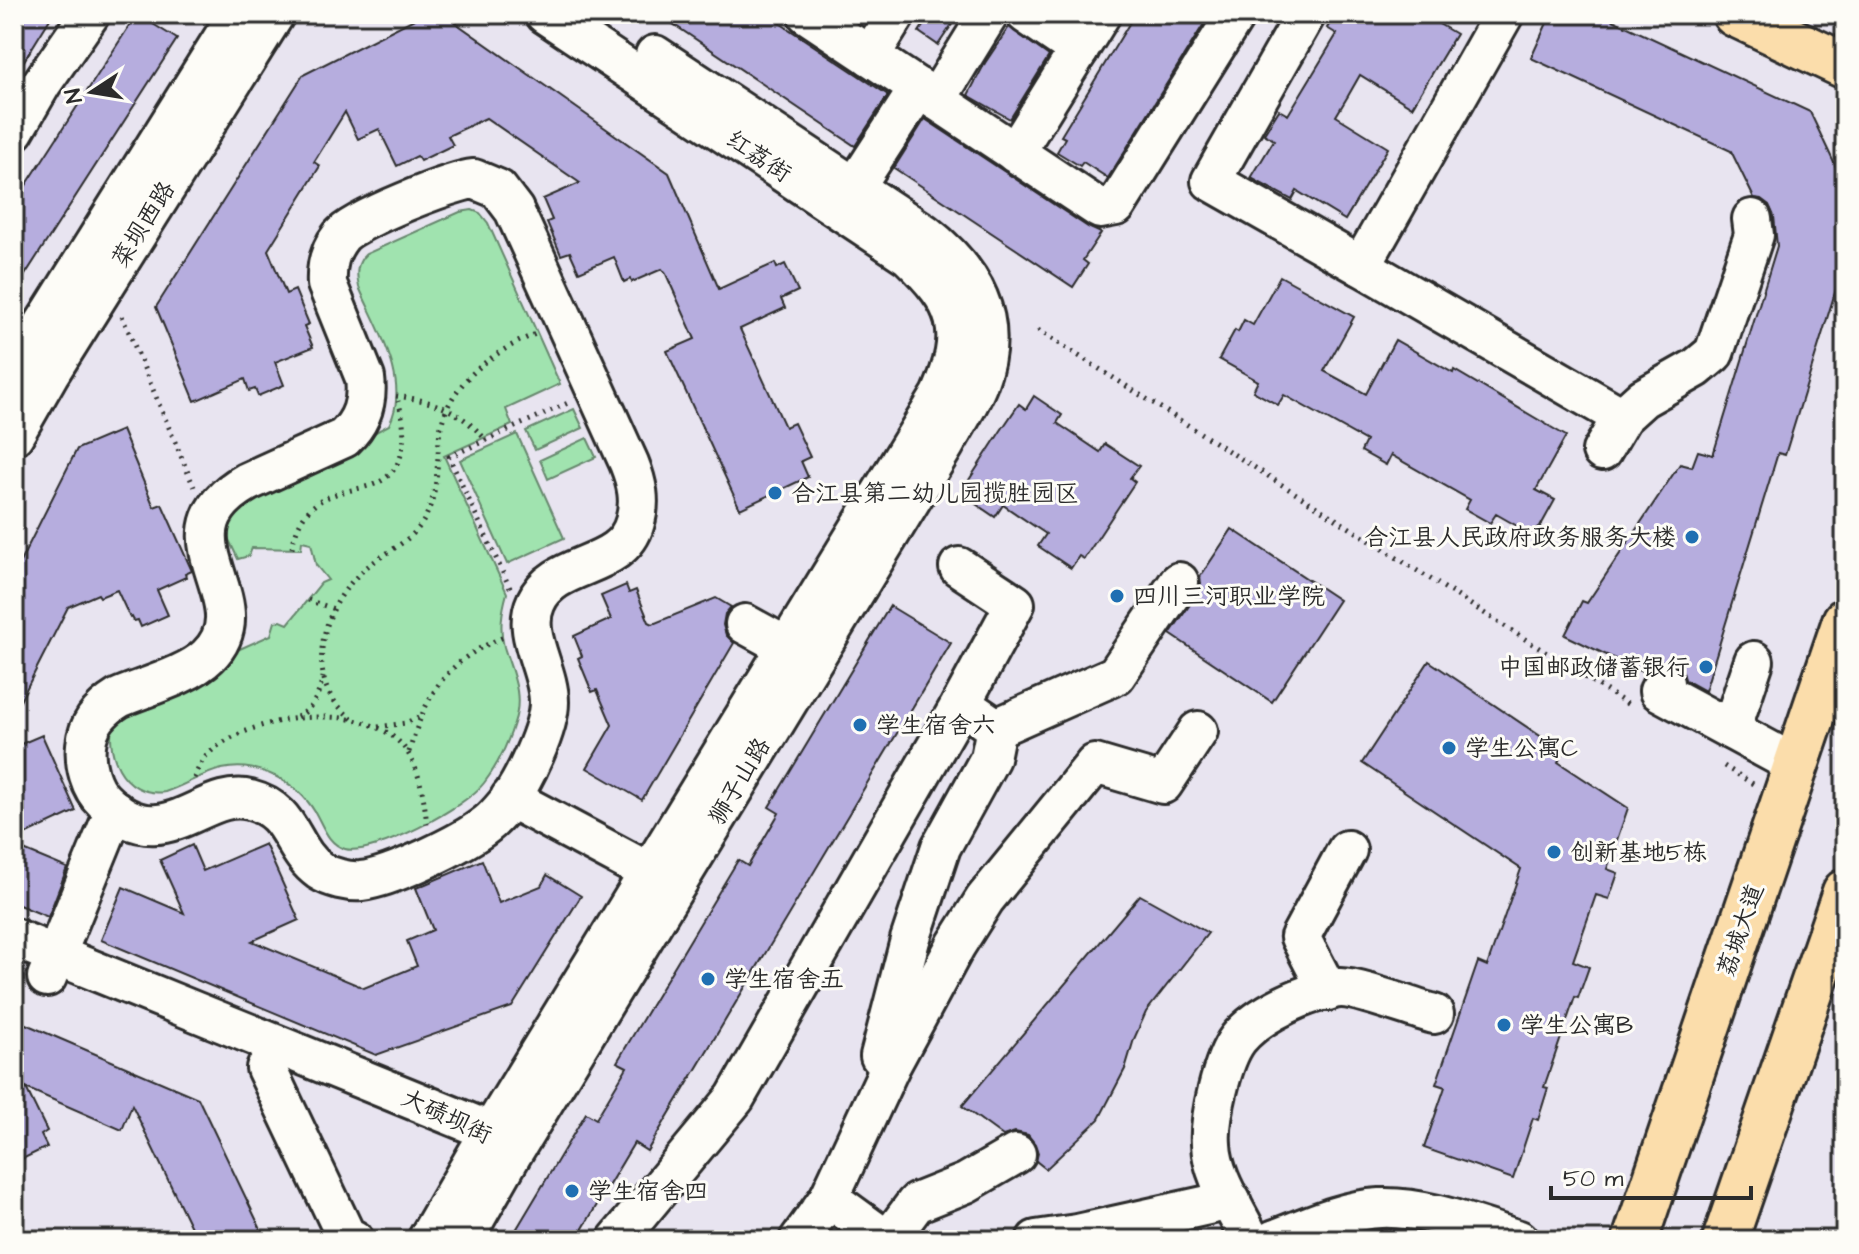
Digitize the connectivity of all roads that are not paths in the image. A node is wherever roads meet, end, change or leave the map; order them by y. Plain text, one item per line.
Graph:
1 (90, 14) edge
2 (238, 14) edge
3 (275, 14) edge
4 (545, 14) edge
5 (592, 14) edge
6 (807, 14) edge
7 (896, 14) edge
8 (989, 14) edge
9 (1026, 14) edge
10 (1101, 14) edge
11 (1236, 14) edge
12 (1306, 14) edge
13 (1504, 14) edge
14 (1735, 14) edge
15 (1794, 14) edge
16 (1845, 38) edge
17 (1079, 50) junction
18 (870, 56) junction
19 (1845, 66) edge
20 (927, 94) junction
21 (14, 131) edge
22 (1015, 153) junction
23 (847, 198) junction
24 (1752, 219) dead end
25 (1361, 266) junction
26 (969, 316) junction
27 (14, 372) edge
28 (1622, 417) junction
29 (14, 435) edge
30 (1602, 451) dead end
31 (959, 567) dead end
32 (1179, 582) dead end
33 (1845, 621) edge
34 (745, 624) dead end
35 (787, 647) junction
36 (1754, 661) dead end
37 (1664, 683) dead end
38 (961, 704) junction
39 (996, 728) junction
40 (1731, 730) junction
41 (1198, 731) dead end
42 (1796, 765) junction
43 (510, 798) junction
44 (115, 810) junction
45 (1347, 850) dead end
46 (663, 879) junction
47 (1845, 892) edge
48 (14, 938) edge
49 (39, 967) edge
50 (1328, 991) junction
51 (1434, 1014) dead end
52 (266, 1068) junction
53 (862, 1129) junction
54 (494, 1146) junction
55 (1016, 1154) dead end
56 (829, 1198) junction
57 (1231, 1200) junction
58 (893, 1239) edge
59 (354, 1240) edge
60 (427, 1240) edge
61 (463, 1240) edge
62 (617, 1240) edge
63 (799, 1240) edge
64 (1036, 1240) edge
65 (1250, 1240) edge
66 (1273, 1240) edge
67 (1519, 1240) edge
68 (1635, 1240) edge
69 (1725, 1240) edge

1 - 21 street
2 - 27 street, 菜坝西路
3 - 29 street, 菜坝西路
4 - 23 street, 红荔街
5 - 23 street, 红荔街
6 - 18 street
7 - 18 street
8 - 20 street
9 - 17 street
10 - 17 street
11 - 22 street
12 - 25 street
13 - 25 street
14 - 19 main road
15 - 16 main road
17 - 22 street
18 - 20 street
20 - 22 street
20 - 23 street
23 - 26 street, 红荔街
24 - 28 street
25 - 28 street
26 - 35 street, 狮子山路
26 - 46 street, 狮子山路
28 - 30 street
31 - 38 street
32 - 39 street
33 - 42 main road, 荔城大道
34 - 35 street
35 - 46 street, 狮子山路
36 - 40 street
37 - 40 street
38 - 39 street
38 - 62 street
39 - 53 street
40 - 42 street
41 - 53 street
42 - 68 main road, 荔城大道
43 - 44 street
43 - 44 street
43 - 46 street
44 - 49 street
45 - 50 street
46 - 54 street, 狮子山路
47 - 69 main road
48 - 49 street, 大碛坝街
49 - 52 street, 大碛坝街
49 - 54 street, 大碛坝街
50 - 51 street
50 - 57 street
52 - 54 street, 大碛坝街
52 - 59 street
53 - 56 street
54 - 60 street, 狮子山路
54 - 61 street, 狮子山路
55 - 58 street
56 - 58 street
56 - 63 street
57 - 64 street
57 - 65 street
66 - 67 street

